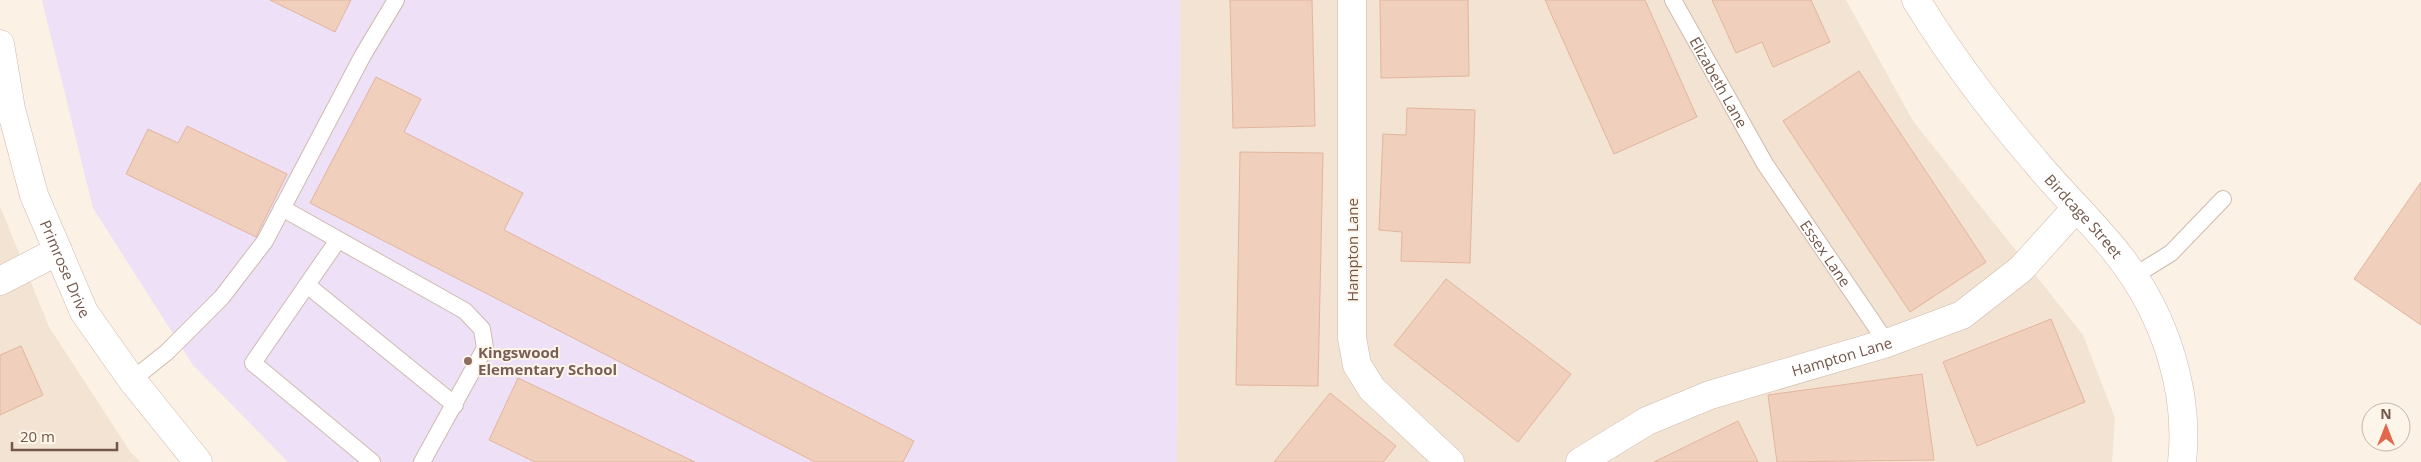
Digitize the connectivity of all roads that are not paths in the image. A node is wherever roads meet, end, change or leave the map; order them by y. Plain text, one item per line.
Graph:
1 (396, 0) edge
2 (1352, 0) edge
3 (1673, 0) edge
4 (1916, 0) edge
5 (0, 44) edge
6 (1765, 164) joint
7 (2223, 199) dead end
8 (282, 208) junction
9 (2076, 208) junction
10 (338, 240) junction
11 (58, 251) junction
12 (2134, 276) junction
13 (0, 281) edge
14 (307, 285) junction
15 (1887, 343) junction
16 (132, 380) junction
17 (455, 405) junction
18 (1443, 459) edge
19 (198, 462) edge
20 (372, 462) edge
21 (422, 462) edge
22 (1580, 462) edge
23 (2182, 462) edge

1 - 8 lane
2 - 18 street, Hampton Lane
3 - 6 lane, Elizabeth Lane
4 - 9 street, Birdcage Street
5 - 11 street, Primrose Drive
6 - 15 lane, Essex Lane
7 - 12 lane
8 - 10 lane
8 - 16 lane
9 - 12 street, Birdcage Street
9 - 15 street, Hampton Lane
10 - 14 lane
10 - 17 lane
11 - 13 street
11 - 16 street, Primrose Drive
12 - 23 street, Birdcage Street
14 - 17 lane
14 - 20 lane
15 - 22 street, Hampton Lane
16 - 19 street, Primrose Drive
17 - 21 lane

